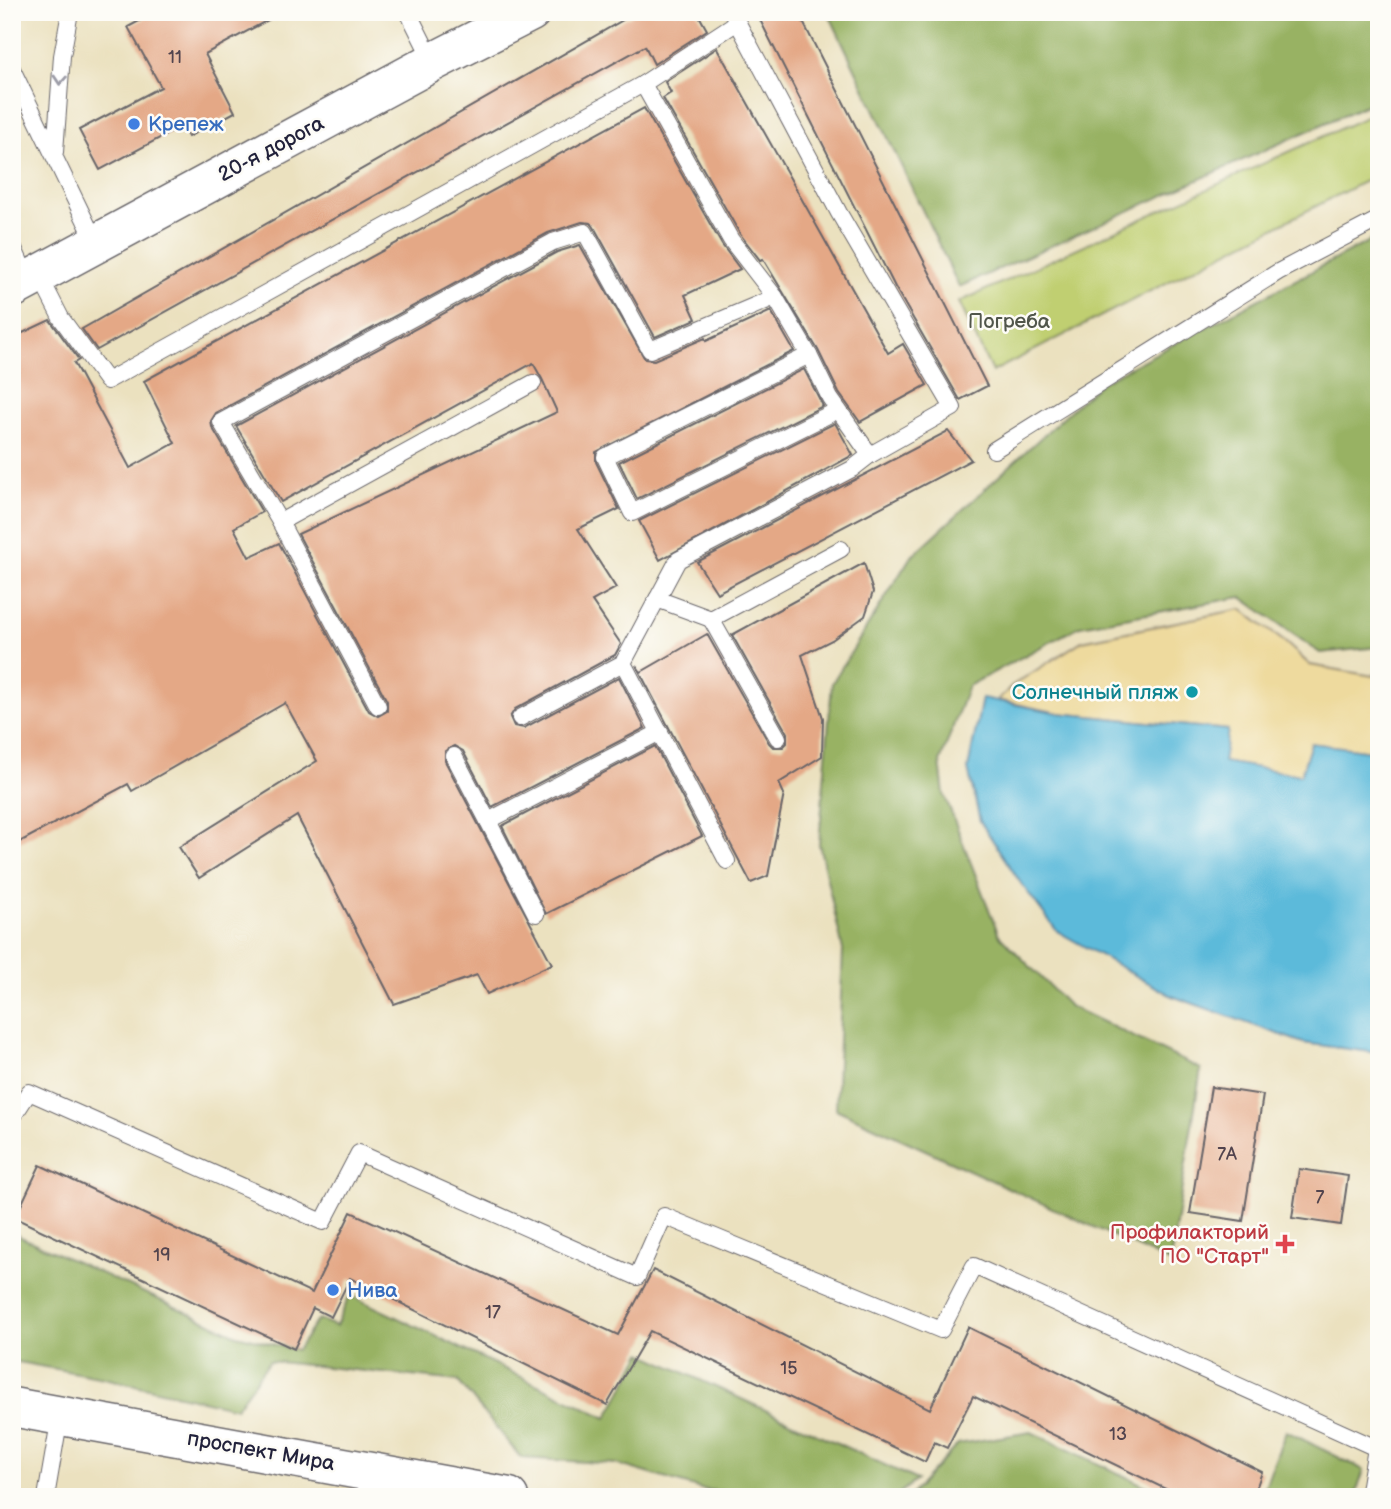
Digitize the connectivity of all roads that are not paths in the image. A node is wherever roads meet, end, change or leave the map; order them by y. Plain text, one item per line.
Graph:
1 (69, 12) edge
2 (408, 12) edge
3 (508, 17) edge
4 (734, 18) edge
5 (433, 62) junction
6 (12, 69) edge
7 (643, 84) junction
8 (54, 155) junction
9 (1379, 219) edge
10 (12, 244) edge
11 (96, 244) junction
12 (26, 281) edge
13 (775, 297) junction
14 (809, 355) junction
15 (533, 383) dead end
16 (838, 410) junction
17 (994, 450) dead end
18 (870, 455) junction
19 (279, 523) junction
20 (841, 549) dead end
21 (657, 599) junction
22 (711, 618) junction
23 (623, 663) junction
24 (378, 706) dead end
25 (520, 718) dead end
26 (660, 732) junction
27 (778, 737) dead end
28 (454, 756) dead end
29 (488, 821) junction
30 (727, 861) dead end
31 (536, 914) dead end
32 (12, 1118) edge
33 (12, 1407) edge
34 (60, 1416) junction
35 (47, 1497) edge
36 (509, 1497) edge
37 (1368, 1497) edge

1 -> 8 lane
2 - 5 lane
3 - 5 main road, 20-я дорога
4 - 7 lane
4 - 18 lane
5 - 11 main road, 20-я дорога
6 - 8 lane
7 - 12 lane
7 - 13 lane
8 - 11 lane
9 - 17 lane
10 - 12 lane
11 - 12 main road, 20-я дорога
13 - 14 lane
13 - 19 lane
14 - 16 lane
14 - 16 lane
15 - 19 lane
16 - 18 lane
18 - 21 lane
19 - 24 lane
20 - 22 lane
21 - 22 lane
21 - 23 lane
22 - 27 lane
23 - 25 lane
23 - 26 lane
26 - 29 lane
26 - 30 lane
28 - 29 lane
29 - 31 lane
32 - 37 lane
33 - 34 main road, проспект Мира
34 - 35 lane
34 - 36 main road, проспект Мира

